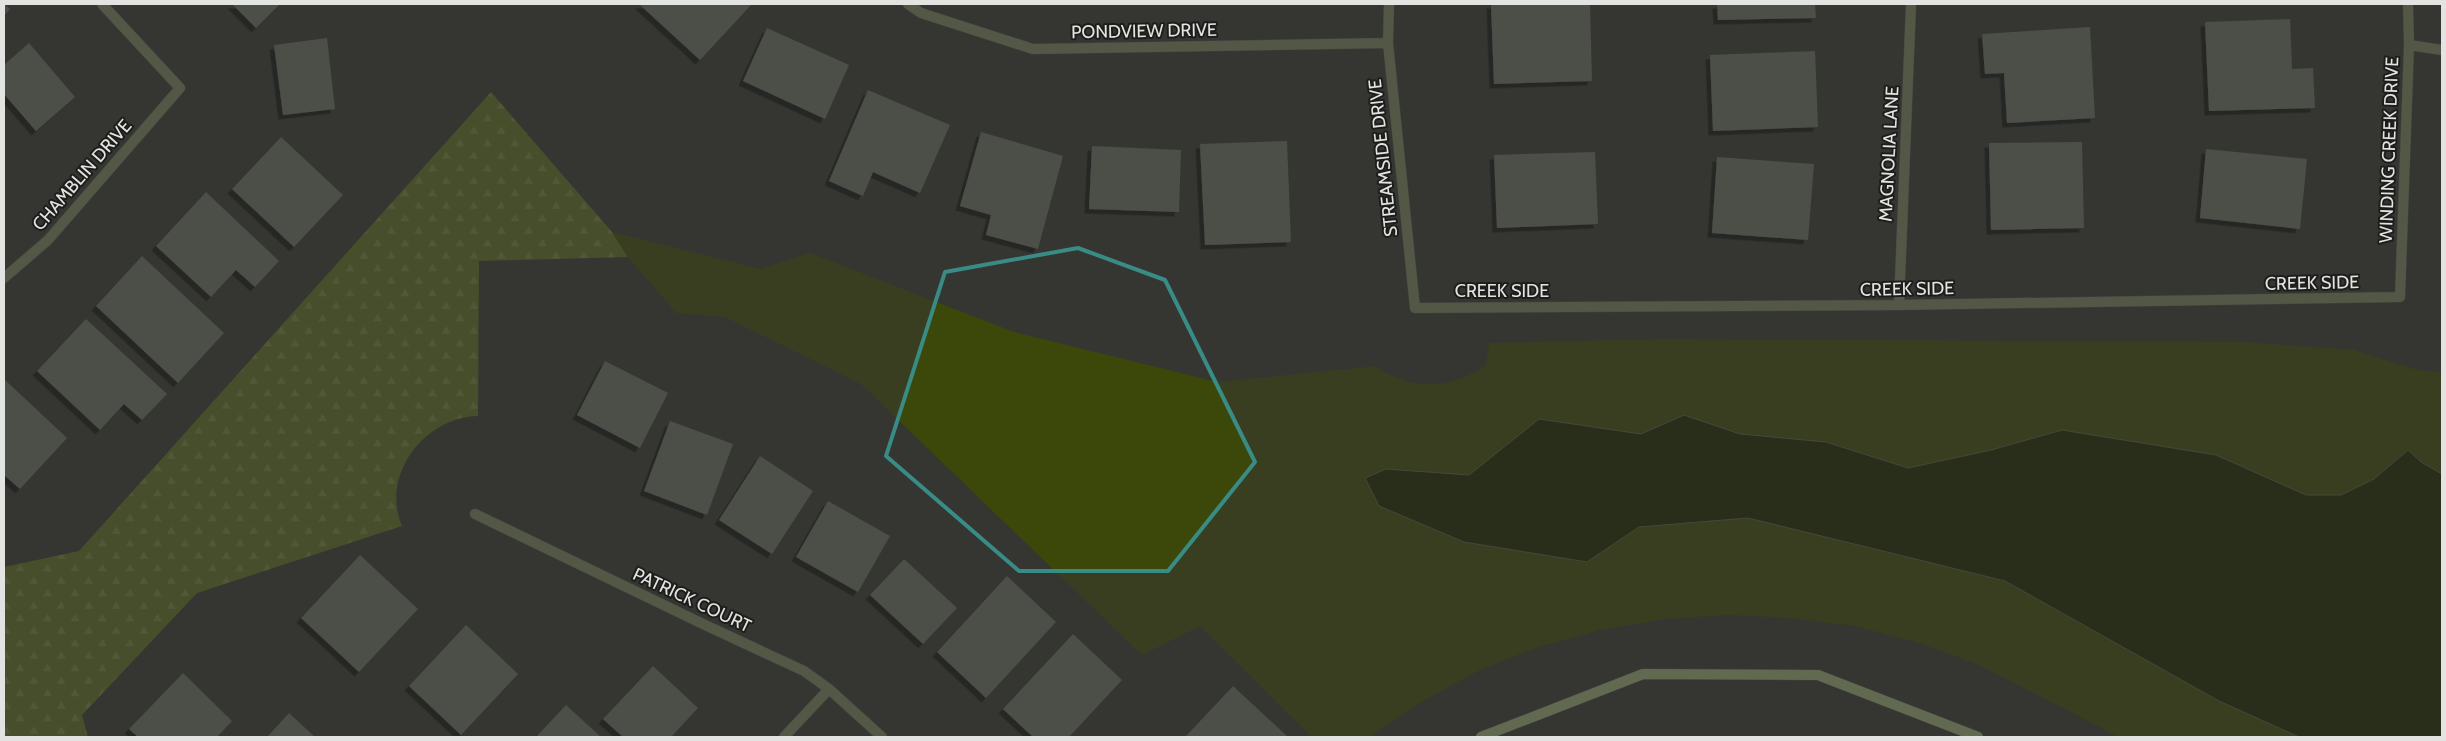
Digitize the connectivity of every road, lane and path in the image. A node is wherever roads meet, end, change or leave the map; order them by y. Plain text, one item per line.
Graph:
1 (102, 4) edge
2 (908, 4) edge
3 (1389, 4) edge
4 (1912, 4) edge
5 (2408, 4) edge
6 (1388, 43) junction
7 (2409, 45) junction
8 (2442, 50) edge
9 (4, 278) edge
10 (2400, 298) joint
11 (1899, 305) junction
12 (1414, 308) joint
13 (475, 514) dead end
14 (829, 689) junction
15 (784, 737) edge
16 (882, 737) edge
17 (1481, 737) edge
18 (1978, 737) edge

1 - 9 street, CHAMBLIN DRIVE
2 - 6 street, PONDVIEW DRIVE
3 - 6 street, STREAMSIDE DRIVE
4 - 11 street, MAGNOLIA LANE
5 - 7 street, WINDING CREEK DRIVE
6 - 12 street, STREAMSIDE DRIVE
7 - 8 street
7 - 10 street, WINDING CREEK DRIVE
10 - 11 street, CREEK SIDE
11 - 12 street, CREEK SIDE
13 - 14 street, PATRICK COURT
14 - 15 street
14 - 16 street, PATRICK COURT
17 - 18 street

